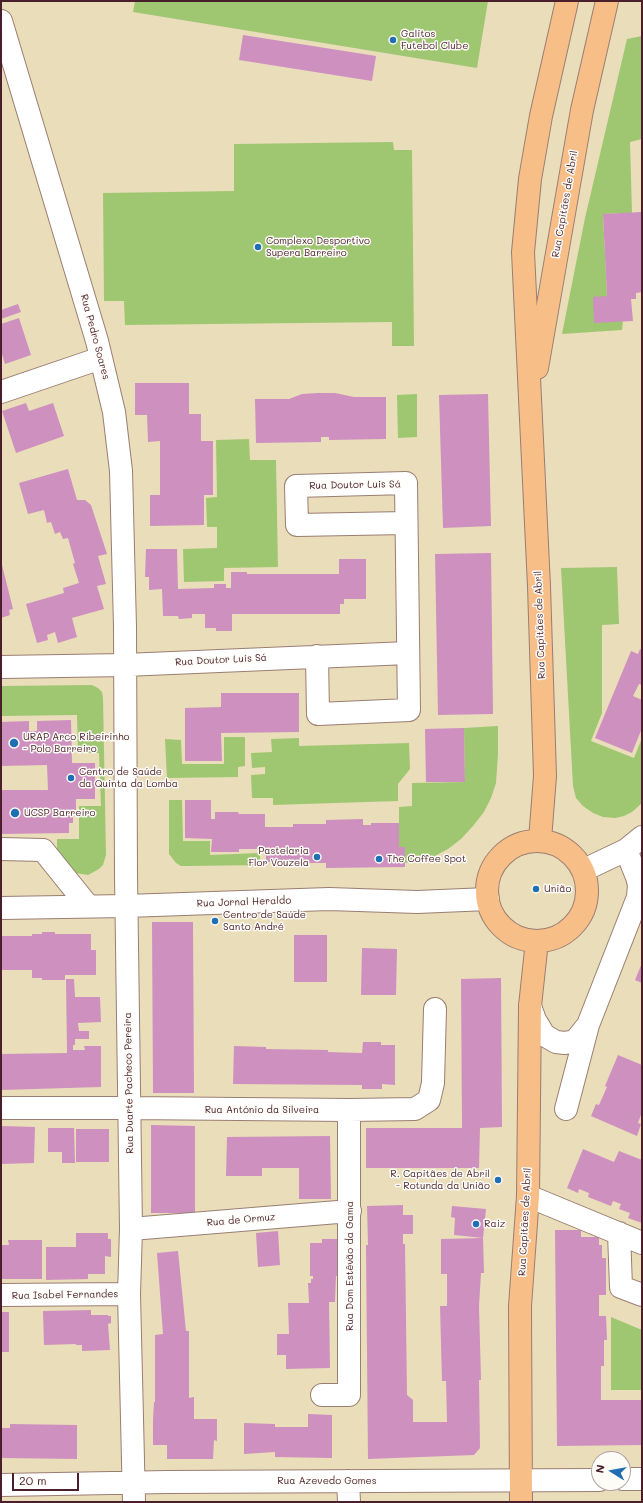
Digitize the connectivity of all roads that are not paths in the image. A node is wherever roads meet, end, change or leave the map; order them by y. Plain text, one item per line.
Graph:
1 (567, 1) edge
2 (607, 1) edge
3 (1, 21) edge
4 (101, 358) junction
5 (1, 392) edge
6 (530, 409) junction
7 (406, 522) junction
8 (408, 653) junction
9 (317, 656) junction
10 (125, 664) junction
11 (1, 668) edge
12 (540, 840) junction
13 (634, 844) edge
14 (1, 849) edge
15 (584, 870) junction
16 (488, 899) junction
17 (88, 906) junction
18 (126, 906) junction
19 (1, 908) edge
20 (637, 915) edge
21 (537, 941) junction
22 (530, 1006) junction
23 (435, 1009) dead end
24 (588, 1025) junction
25 (1, 1108) edge
26 (130, 1108) junction
27 (566, 1109) dead end
28 (349, 1110) junction
29 (528, 1196) junction
30 (350, 1211) junction
31 (131, 1229) junction
32 (619, 1233) junction
33 (642, 1243) edge
34 (130, 1294) junction
35 (1, 1295) edge
36 (642, 1295) edge
37 (322, 1395) dead end
38 (631, 1479) edge
39 (642, 1479) edge
40 (591, 1481) edge
41 (1, 1485) edge
42 (349, 1491) edge
43 (521, 1491) edge
44 (133, 1493) edge

1 - 6 main road, Rua Capitães de Abril
2 - 6 main road, Rua Capitães de Abril
3 - 4 street, Rua Pedro Soares
4 - 5 street
4 - 10 street, Rua Pedro Soares
6 - 12 main road, Rua Capitães de Abril
7 - 7 street, Rua Doutor Luis Sá
7 - 8 street, Rua Doutor Luis Sá
8 - 9 street, Rua Doutor Luís Sá
8 - 9 street
9 - 10 street, Rua Doutor Luís Sá
10 - 11 street, Rua Doutor Luís Sá
10 - 18 street, Rua Duarte Pacheco Pereira
12 - 15 main road
12 - 16 main road
13 - 15 street
13 - 20 street
14 - 17 street
15 - 21 main road
16 - 18 street, Rua Jornal Heraldo
16 - 21 main road
17 - 18 street, Rua Jornal Heraldo
17 - 19 street, Rua Jornal Heraldo
18 - 26 street, Rua Duarte Pacheco Pereira
20 - 24 street
21 - 22 main road, Rua Capitães de Abril
22 - 24 street
22 - 29 main road, Rua Capitães de Abril
23 - 28 street, Rua António da Silveira
24 - 27 street
25 - 26 street, Rua António da Silveira
26 - 28 street, Rua António da Silveira
26 - 31 street, Rua Duarte Pacheco Pereira
28 - 30 street, Rua Dom Estêvão da Gama
29 - 32 street
29 - 43 main road, Rua Capitães de Abril
30 - 31 street, Rua de Ormuz
30 - 37 street, Rua Dom Estêvão da Gama
31 - 34 street, Rua Duarte Pacheco Pereira
32 - 33 street
32 - 36 street
34 - 35 street, Rua Isabel Fernandes
34 - 44 street, Rua Duarte Pacheco Pereira
38 - 39 street
40 - 43 street, Rua Azevedo Gomes
41 - 44 street, Rua Azevedo Gomes
42 - 43 street, Rua Azevedo Gomes
42 - 44 street, Rua Azevedo Gomes

